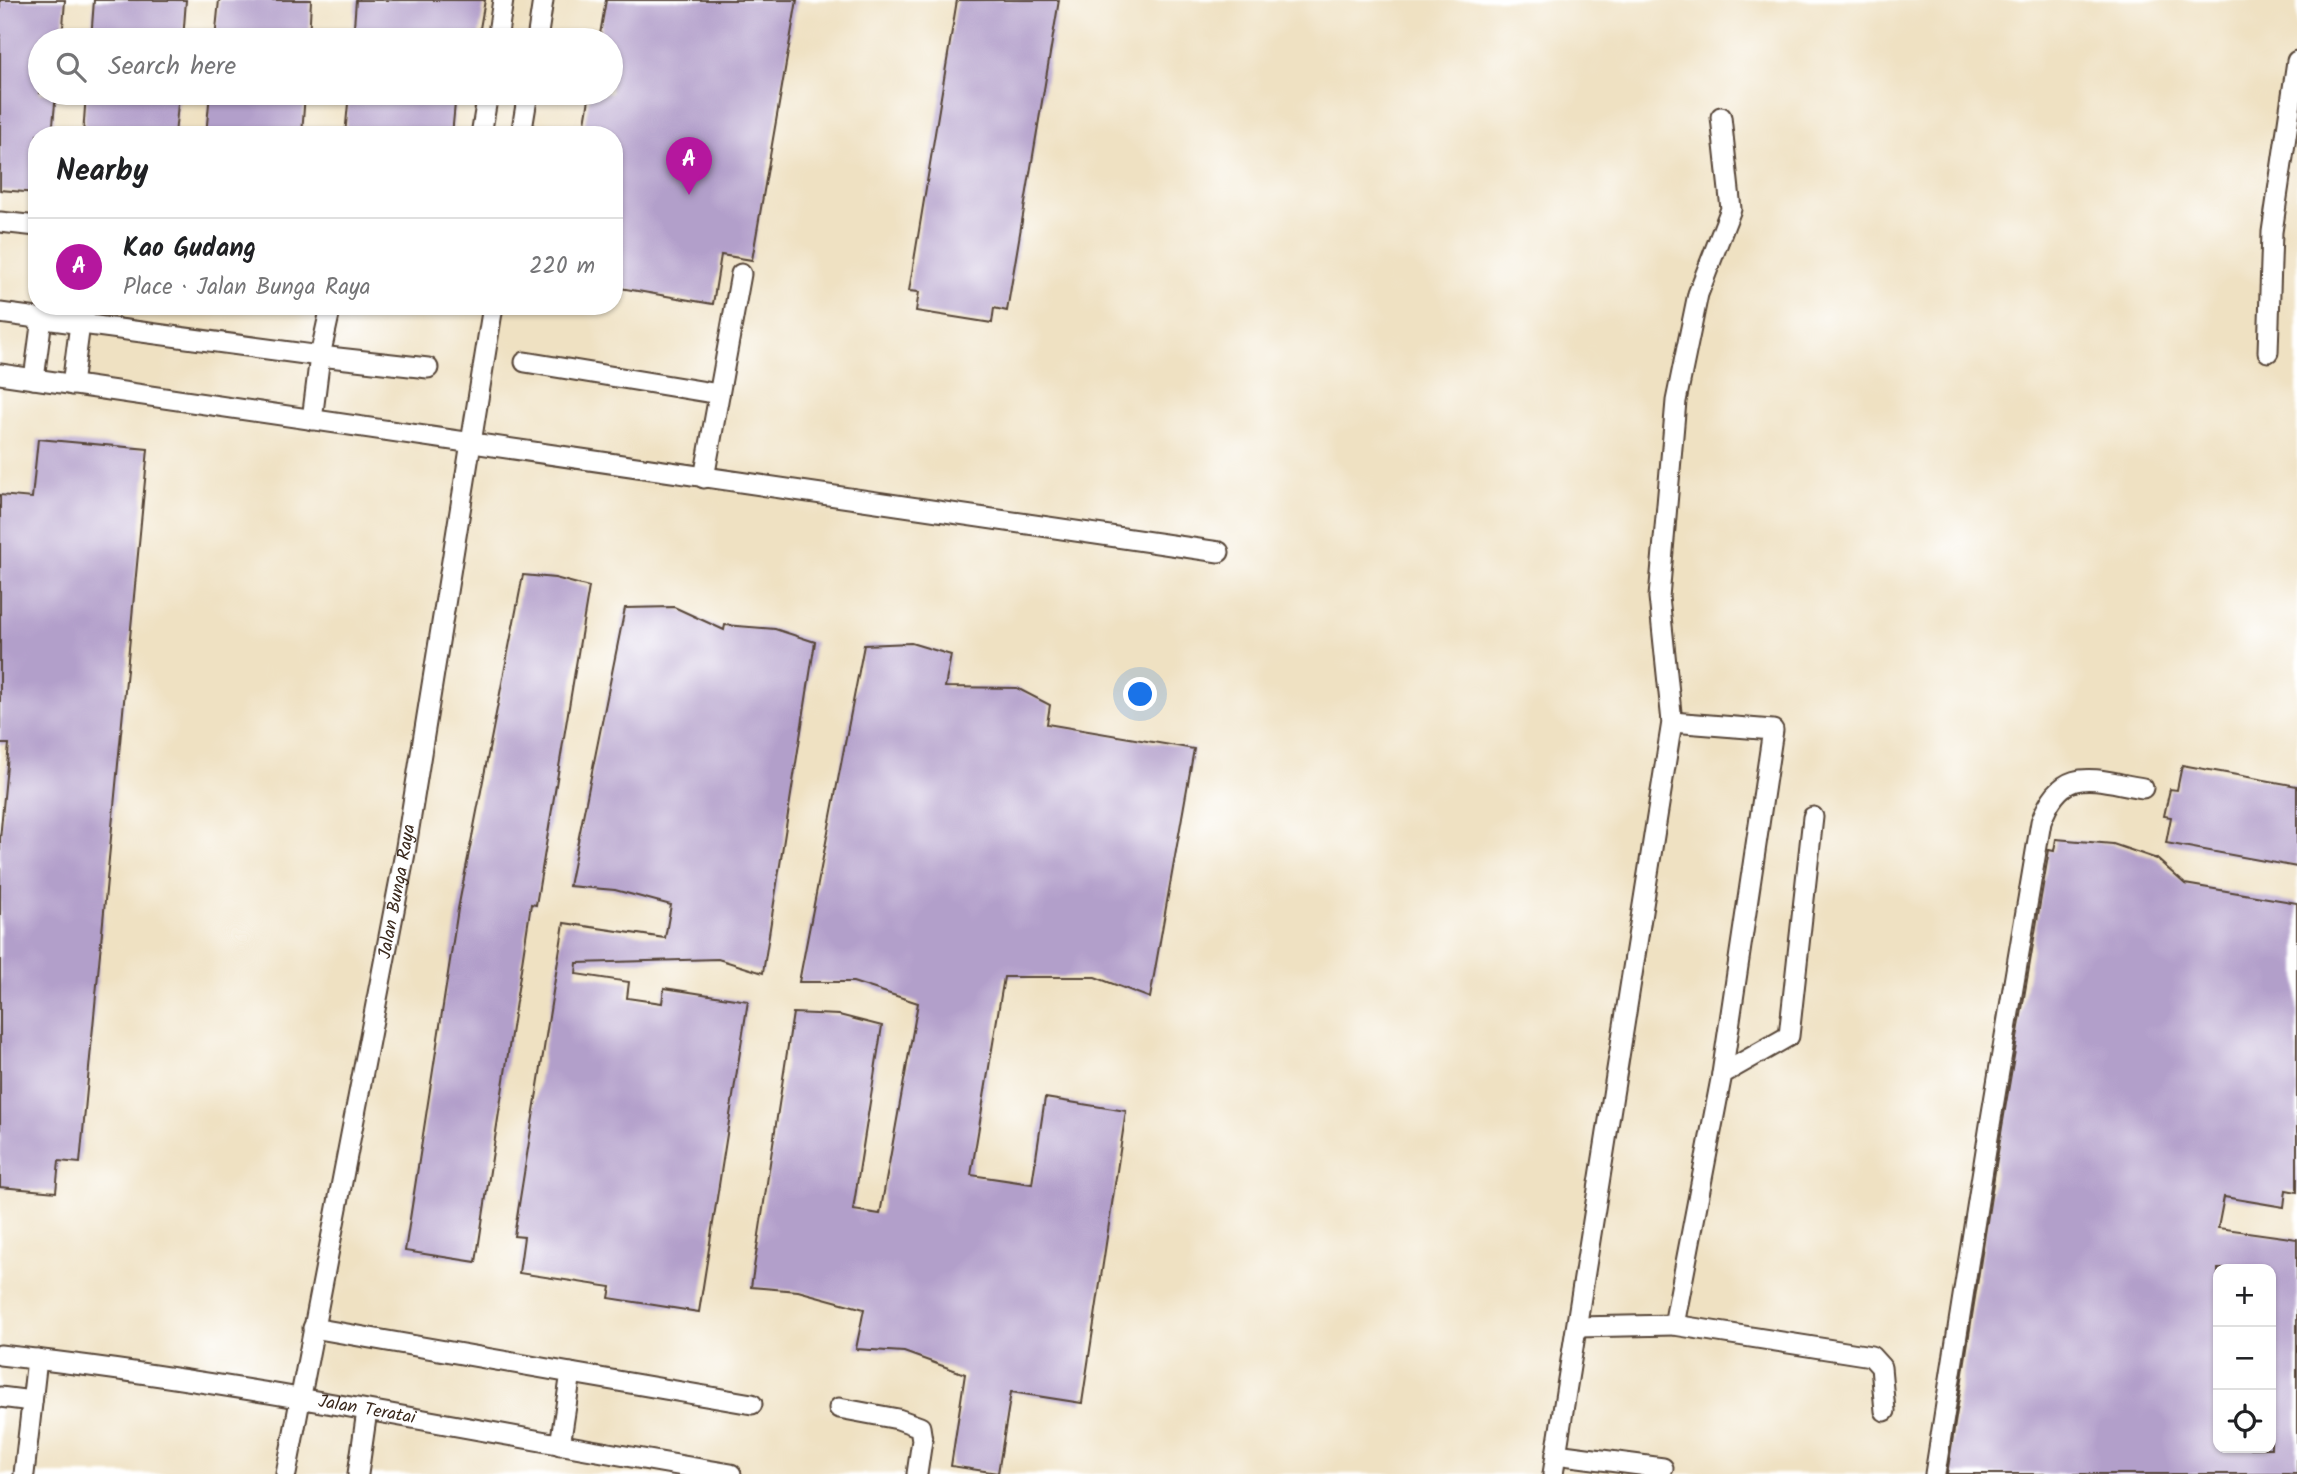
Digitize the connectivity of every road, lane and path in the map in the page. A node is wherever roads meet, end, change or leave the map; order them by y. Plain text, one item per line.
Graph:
1 (503, 0) edge
2 (543, 0) edge
3 (499, 28) edge
4 (539, 28) edge
5 (2297, 61) edge
6 (486, 105) edge
7 (526, 105) edge
8 (1721, 117) dead end
9 (482, 126) edge
10 (522, 126) edge
11 (0, 222) edge
12 (28, 225) edge
13 (741, 274) dead end
14 (0, 313) edge
15 (83, 315) edge
16 (329, 315) edge
17 (492, 315) edge
18 (42, 318) junction
19 (2268, 352) dead end
20 (320, 356) junction
21 (525, 362) dead end
22 (428, 368) dead end
23 (0, 374) edge
24 (34, 379) junction
25 (72, 385) junction
26 (719, 394) junction
27 (312, 421) junction
28 (470, 444) junction
29 (704, 478) junction
30 (1219, 552) dead end
31 (1672, 722) junction
32 (2143, 788) dead end
33 (1813, 817) dead end
34 (1722, 1074) junction
35 (1674, 1325) junction
36 (1577, 1326) junction
37 (313, 1328) junction
38 (0, 1355) edge
39 (37, 1359) junction
40 (571, 1373) junction
41 (0, 1397) edge
42 (299, 1398) junction
43 (32, 1401) junction
44 (752, 1404) dead end
45 (839, 1408) dead end
46 (1885, 1411) dead end
47 (367, 1412) junction
48 (560, 1445) junction
49 (1556, 1454) junction
50 (1662, 1468) dead end
51 (363, 1473) edge
52 (720, 1473) edge
53 (24, 1474) edge
54 (286, 1474) edge
55 (917, 1474) edge
56 (1553, 1474) edge
57 (1935, 1474) edge

1 - 3 street
2 - 4 street
5 - 19 street
6 - 9 street
7 - 10 street
8 - 31 street
11 - 12 street
13 - 26 street
14 - 18 street
15 - 18 street
15 - 20 street
15 - 25 street
16 - 20 street
17 - 28 street, Jalan Bunga Raya
18 - 24 street
20 - 22 street
20 - 27 street
21 - 26 street
23 - 24 street
24 - 25 street
25 - 27 street
26 - 29 street
27 - 28 street
28 - 29 street
28 - 37 street, Jalan Bunga Raya
29 - 30 street
31 - 34 street
31 - 36 street
32 - 57 street
33 - 34 street
34 - 35 street
35 - 36 street
35 - 46 street
36 - 49 street
37 - 40 street
37 - 42 street, Jalan Bunga Raya
38 - 39 street, Jalan Teratai
39 - 42 street, Jalan Teratai
39 - 43 street
40 - 44 street
40 - 48 street
41 - 43 street
42 - 47 street, Jalan Teratai
42 - 54 street, Jalan Bunga Raya
43 - 53 street
45 - 55 street
47 - 48 street, Jalan Teratai
47 - 51 street
48 - 52 street, Jalan Teratai
49 - 50 street
49 - 56 street

